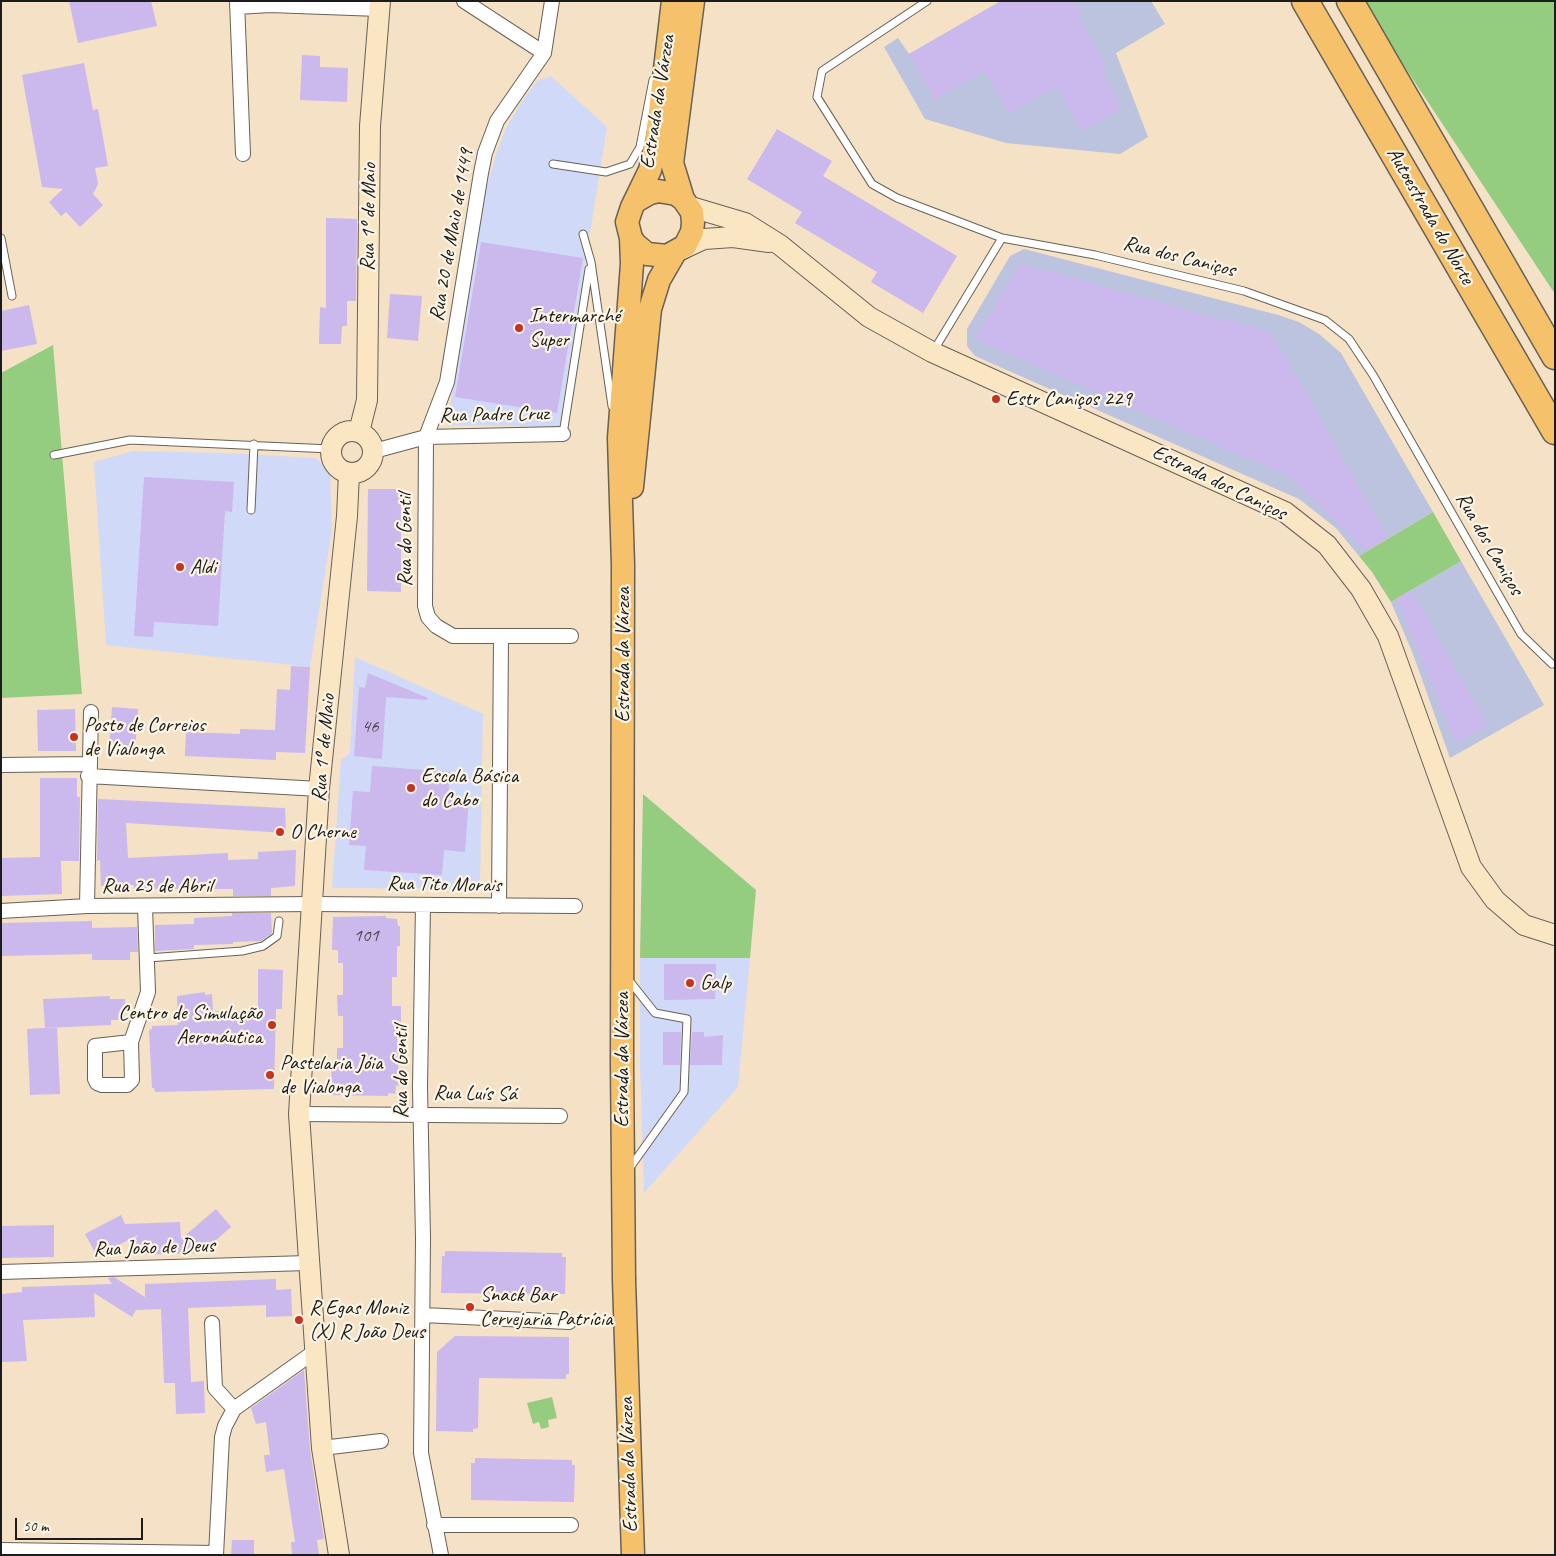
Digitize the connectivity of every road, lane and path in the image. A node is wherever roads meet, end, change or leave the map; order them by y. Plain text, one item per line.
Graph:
1 (464, 1) edge
2 (552, 1) edge
3 (672, 1) edge
4 (693, 1) edge
5 (927, 1) edge
6 (1306, 1) edge
7 (1350, 1) edge
8 (237, 4) edge
9 (379, 5) edge
10 (544, 53) junction
11 (657, 64) dead end
12 (655, 73) dead end
13 (243, 154) dead end
14 (553, 164) dead end
15 (636, 201) junction
16 (686, 203) junction
17 (583, 234) dead end
18 (1, 238) edge
19 (631, 238) junction
20 (1002, 238) junction
21 (780, 245) junction
22 (677, 252) junction
23 (591, 262) junction
24 (12, 296) dead end
25 (932, 352) junction
26 (1555, 356) edge
27 (1555, 431) edge
28 (359, 432) junction
29 (563, 434) joint
30 (426, 437) junction
31 (619, 438) junction
32 (254, 444) junction
33 (331, 449) junction
34 (374, 451) junction
35 (54, 455) dead end
36 (349, 473) junction
37 (251, 510) dead end
38 (623, 565) junction
39 (501, 636) junction
40 (570, 636) dead end
41 (1552, 664) dead end
42 (91, 712) dead end
43 (1, 766) edge
44 (88, 770) junction
45 (320, 789) junction
46 (312, 904) junction
47 (87, 906) junction
48 (423, 906) junction
49 (499, 906) junction
50 (575, 906) dead end
51 (145, 907) junction
52 (1, 911) edge
53 (279, 921) dead end
54 (1555, 935) edge
55 (148, 958) junction
56 (622, 971) junction
57 (131, 1042) dead end
58 (299, 1114) junction
59 (421, 1114) junction
60 (560, 1116) dead end
61 (623, 1178) junction
62 (308, 1263) junction
63 (1, 1272) edge
64 (423, 1315) junction
65 (569, 1322) dead end
66 (212, 1323) dead end
67 (314, 1352) junction
68 (234, 1408) junction
69 (381, 1441) dead end
70 (322, 1448) junction
71 (434, 1525) junction
72 (571, 1525) dead end
73 (1, 1550) edge
74 (131, 1553) edge
75 (216, 1554) edge
76 (338, 1555) edge
77 (441, 1555) edge
78 (633, 1555) edge

1 - 10 street
2 - 10 street
3 - 11 lane
3 - 15 main road, Estrada da Várzea
4 - 16 main road, Estrada da Várzea
5 - 20 lane, Rua dos Caniços
6 - 27 highway, Autoestrada do Norte
7 - 26 highway, Autoestrada do Norte
8 - 9 street
8 - 13 street
9 - 28 street, Rua 1º de Maio
10 - 30 street, Rua 20 de Maio de 1449
12 - 14 lane
15 - 16 main road, Estrada da Várzea
15 - 19 main road, Estrada da Várzea
16 - 21 street, Estrada dos Caniços
16 - 22 main road, Estrada da Várzea
17 - 23 lane
18 - 24 lane
19 - 22 main road
19 - 31 main road, Estrada da Várzea
20 - 25 lane
20 - 41 lane, Rua dos Caniços
21 - 22 street, Estrada dos Caniços
21 - 25 street, Estrada dos Caniços
22 - 38 main road, Estrada da Várzea
23 - 29 lane
23 - 31 lane
25 - 54 street, Estrada dos Caniços
28 - 33 street
28 - 34 street
29 - 30 street, Rua Padre Cruz
30 - 34 street
30 - 39 street, Rua do Gentil
31 - 38 main road, Estrada da Várzea
32 - 33 lane
32 - 35 lane
32 - 37 lane
33 - 36 street
34 - 36 street
36 - 45 street, Rua 1º de Maio
38 - 56 main road, Estrada da Várzea
39 - 40 street, Rua do Gentil
39 - 49 street
42 - 44 street
43 - 44 street
44 - 45 street
44 - 47 street
45 - 46 street, Rua 1º de Maio
46 - 48 street, Rua Tito Morais
46 - 51 street, Rua 25 de Abril
46 - 58 street, Rua 1º de Maio
47 - 51 street, Rua 25 de Abril
47 - 52 street, Rua 25 de Abril
48 - 49 street, Rua Tito Morais
48 - 59 street, Rua do Gentil
49 - 50 street, Rua Tito Morais
51 - 55 street
53 - 55 lane
55 - 57 street
56 - 61 main road, Estrada da Várzea
56 - 61 lane
58 - 59 street, Rua Luís Sá
58 - 62 street, Rua 1º de Maio
59 - 60 street, Rua Luís Sá
59 - 64 street, Rua do Gentil
61 - 78 main road, Estrada da Várzea
62 - 63 street, Rua João de Deus
62 - 67 street, Rua 1º de Maio
64 - 65 street
64 - 71 street, Rua do Gentil
66 - 68 street
67 - 68 street
67 - 70 street, Rua 1º de Maio
68 - 75 street
69 - 70 street
70 - 76 street, Rua 1º de Maio
71 - 72 street
71 - 77 street, Rua do Gentil
73 - 74 street
74 - 75 street

